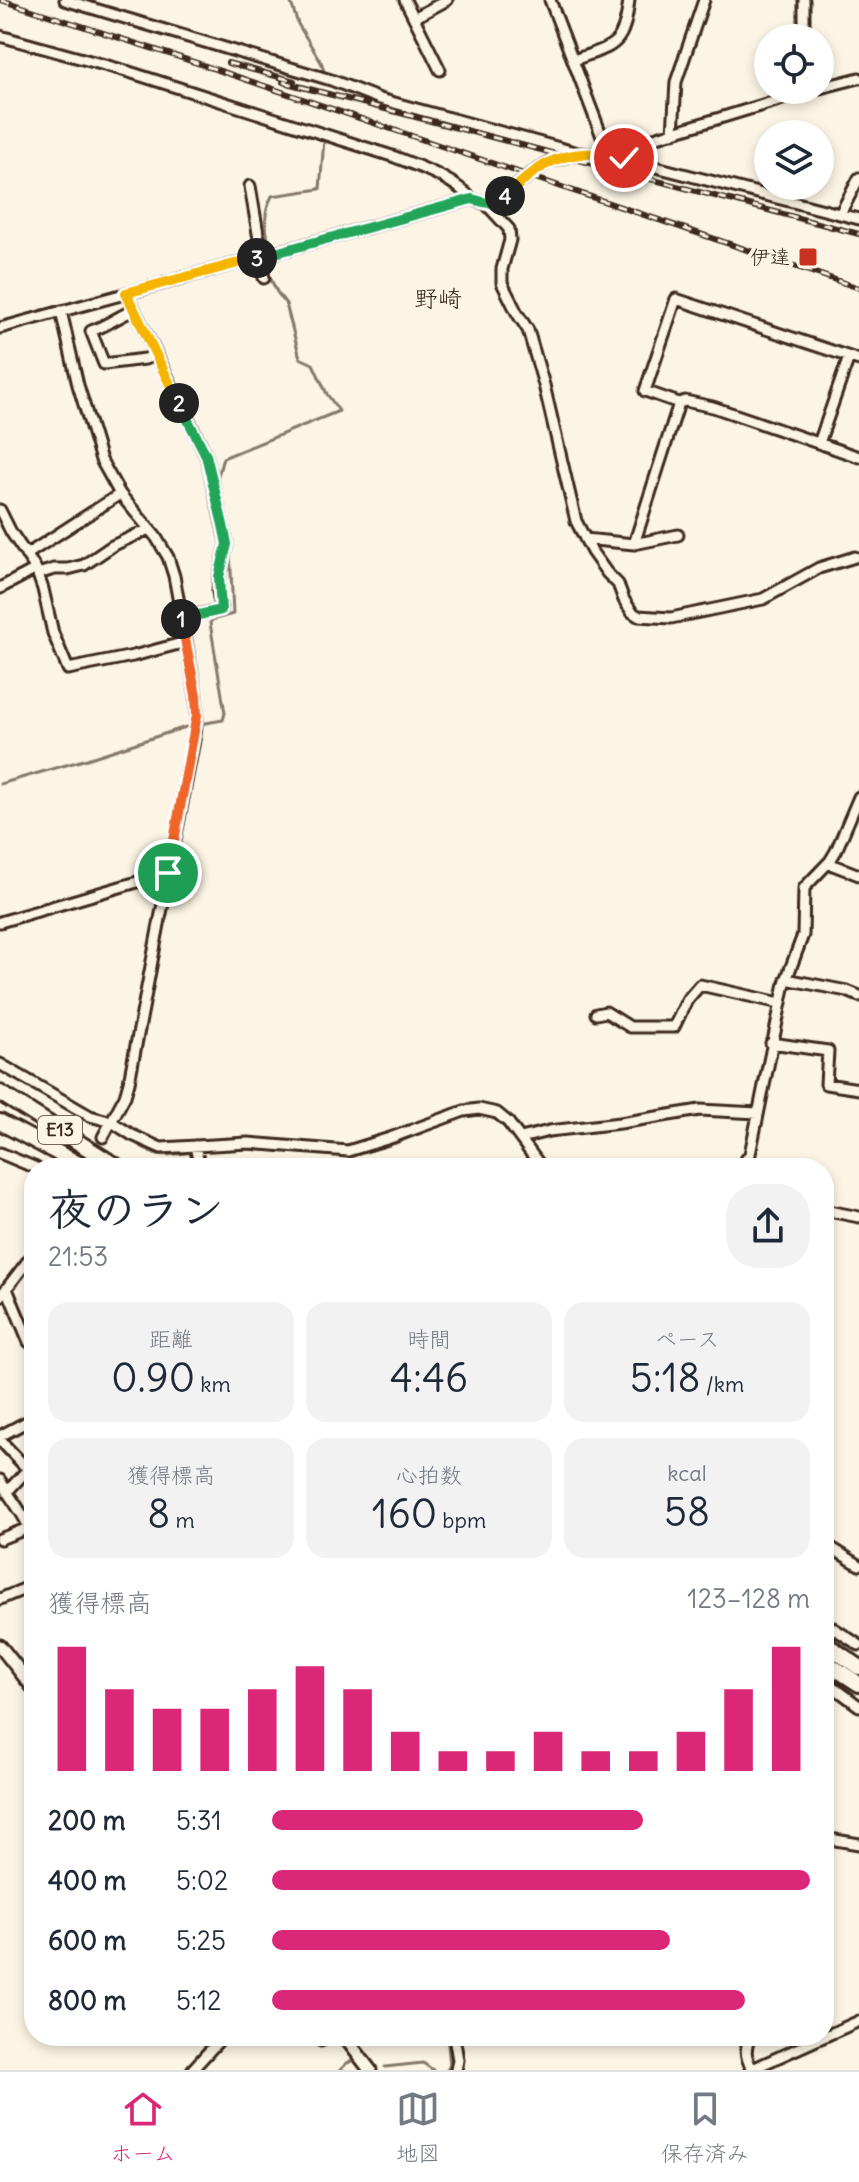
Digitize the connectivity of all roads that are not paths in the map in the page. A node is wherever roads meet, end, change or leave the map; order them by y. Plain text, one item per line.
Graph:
1 (65, 0) edge
2 (405, 0) edge
3 (447, 0) edge
4 (550, 0) edge
5 (629, 0) edge
6 (704, 0) edge
7 (804, 0) edge
8 (414, 18) junction
9 (804, 24) edge
10 (0, 36) edge
11 (573, 60) junction
12 (440, 70) dead end
13 (859, 78) edge
14 (834, 84) edge
15 (765, 104) edge
16 (673, 133) junction
17 (578, 153) junction
18 (609, 153) junction
19 (859, 178) edge
20 (250, 186) dead end
21 (472, 199) junction
22 (486, 204) junction
23 (840, 214) junction
24 (859, 219) edge
25 (266, 256) junction
26 (264, 278) dead end
27 (126, 293) junction
28 (134, 310) junction
29 (61, 311) junction
30 (0, 328) edge
31 (156, 355) junction
32 (854, 359) edge
33 (679, 403) junction
34 (819, 443) junction
35 (859, 457) edge
36 (120, 494) junction
37 (0, 510) edge
38 (149, 529) junction
39 (678, 535) dead end
40 (585, 539) junction
41 (634, 544) junction
42 (843, 552) dead end
43 (26, 555) junction
44 (857, 558) edge
45 (37, 572) junction
46 (0, 588) edge
47 (181, 618) junction
48 (186, 642) junction
49 (859, 797) edge
50 (828, 863) junction
51 (168, 873) junction
52 (859, 875) edge
53 (0, 922) edge
54 (786, 979) junction
55 (859, 996) edge
56 (780, 1003) junction
57 (596, 1014) dead end
58 (771, 1043) junction
59 (0, 1064) edge
60 (859, 1089) edge
61 (0, 1093) edge
62 (0, 1102) edge
63 (758, 1113) junction
64 (0, 1122) edge
65 (108, 1128) junction
66 (0, 1131) edge
67 (521, 1138) junction
68 (196, 1150) junction
69 (0, 1153) edge
70 (68, 1158) joint
71 (100, 1158) edge
72 (102, 1158) edge
73 (198, 1158) edge
74 (535, 1158) edge
75 (747, 1158) edge
76 (24, 1163) edge
77 (834, 1212) edge
78 (859, 1217) edge
79 (24, 1266) edge
80 (3, 1293) edge
81 (24, 1333) edge
82 (24, 1424) edge
83 (0, 1439) edge
84 (24, 1468) edge
85 (24, 1477) edge
86 (0, 1480) edge
87 (7, 1492) junction
88 (24, 1517) edge
89 (24, 1530) edge
90 (0, 1539) edge
91 (834, 1549) edge
92 (859, 1565) edge
93 (24, 1587) edge
94 (0, 1599) edge
95 (834, 1629) edge
96 (859, 1645) edge
97 (0, 1646) edge
98 (834, 1650) edge
99 (859, 1667) edge
100 (834, 1668) edge
101 (24, 1669) edge
102 (859, 1684) edge
103 (834, 1687) edge
104 (859, 1706) edge
105 (834, 1840) edge
106 (859, 1844) edge
107 (859, 2021) edge
108 (834, 2032) edge
109 (215, 2046) edge
110 (352, 2046) edge
111 (456, 2046) edge
112 (746, 2046) edge
113 (804, 2046) edge
114 (192, 2070) edge
115 (370, 2070) edge
116 (456, 2070) edge
117 (751, 2070) edge

1 - 17 street
2 - 8 street
3 - 8 street
4 - 11 street
5 - 11 street
6 - 16 street
7 - 9 street
8 - 12 street
10 - 21 street
11 - 18 street
13 - 14 street
15 - 16 street
16 - 18 street
17 - 18 street
17 - 22 street
18 - 23 street
19 - 23 street
20 - 25 street
21 - 22 street
21 - 25 street
22 - 40 street
23 - 24 street
25 - 26 street
25 - 27 street
27 - 28 street
27 - 29 street
28 - 31 street
28 - 31 street
29 - 30 street
29 - 36 street
31 - 47 street
32 - 33 street
32 - 34 street
33 - 34 street
33 - 41 street
34 - 35 street
36 - 38 street
36 - 43 street
37 - 43 street
38 - 45 street
38 - 47 street
39 - 41 street
40 - 41 street
40 - 44 street
42 - 44 street
43 - 45 street
45 - 46 street
45 - 48 street
47 - 48 street
48 - 51 street
49 - 50 street
50 - 52 street
50 - 54 street
51 - 53 street
51 - 65 street
54 - 55 street
54 - 56 street
56 - 57 street
56 - 58 street
58 - 60 street
58 - 63 street
59 - 65 street
61 - 72 highway, E13
62 - 71 highway
63 - 67 street
63 - 75 street
64 - 70 highway
65 - 68 street
66 - 70 highway, E13
67 - 68 street
67 - 74 street
68 - 73 street
69 - 76 street
77 - 78 street
79 - 80 street
80 - 81 street
82 - 83 street
83 - 84 street
85 - 87 street
86 - 87 street
87 - 88 street
89 - 90 street
91 - 92 street
93 - 94 street
95 - 96 street
97 - 101 main road
98 - 99 highway
100 - 102 highway
103 - 104 street
105 - 106 street
107 - 108 street
109 - 114 street
110 - 115 main road
111 - 116 street
112 - 117 street
113 - 117 street

